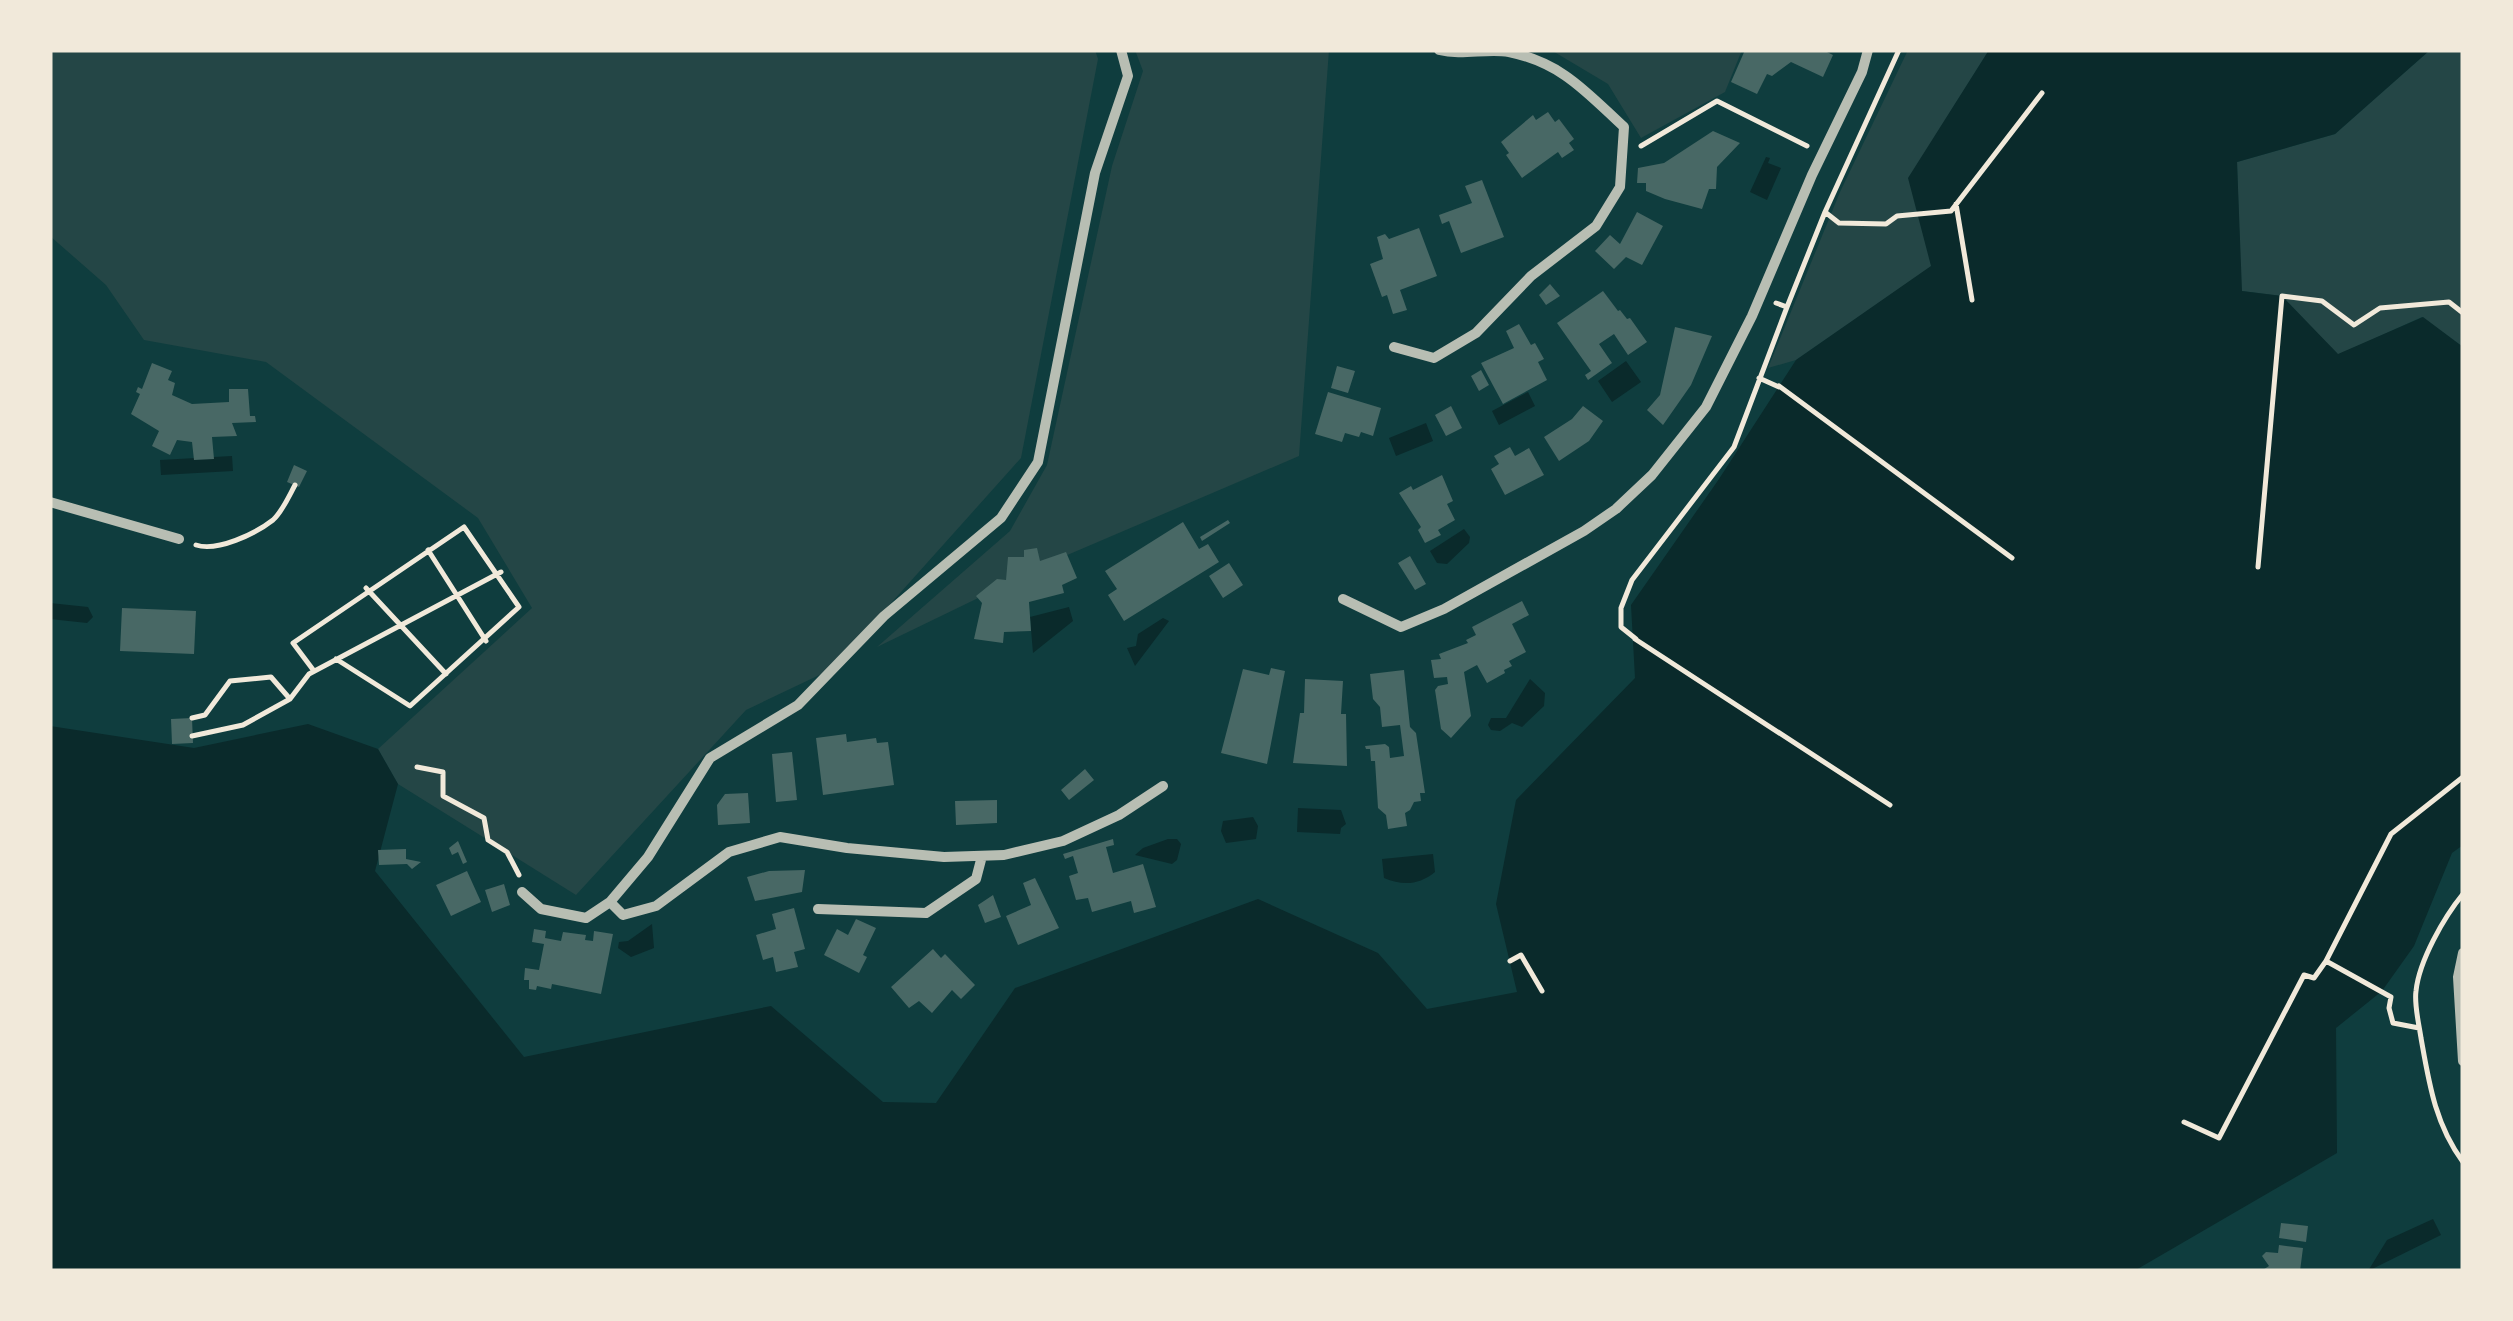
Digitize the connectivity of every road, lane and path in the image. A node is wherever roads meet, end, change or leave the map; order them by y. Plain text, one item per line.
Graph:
1 (1121, 50) edge
2 (1439, 50) edge
3 (1868, 50) edge
4 (1899, 50) edge
5 (2042, 93) dead end
6 (1822, 153) junction
7 (1622, 158) junction
8 (1956, 204) junction
9 (1824, 212) junction
10 (1759, 298) junction
11 (1972, 300) dead end
12 (1787, 307) junction
13 (2463, 313) edge
14 (1394, 347) dead end
15 (1759, 378) junction
16 (295, 485) dead end
17 (50, 502) edge
18 (178, 539) joint
19 (427, 549) junction
20 (2012, 558) dead end
21 (2258, 567) dead end
22 (499, 573) junction
23 (368, 589) junction
24 (455, 596) junction
25 (1343, 599) dead end
26 (399, 627) junction
27 (486, 640) junction
28 (336, 659) junction
29 (314, 671) junction
30 (447, 675) junction
31 (290, 698) junction
32 (192, 718) dead end
33 (192, 736) dead end
34 (417, 767) dead end
35 (2463, 777) edge
36 (1163, 786) dead end
37 (1890, 805) dead end
38 (982, 856) junction
39 (522, 892) joint
40 (2463, 894) edge
41 (610, 902) junction
42 (818, 909) dead end
43 (2463, 953) edge
44 (1510, 960) dead end
45 (2326, 961) junction
46 (1542, 992) dead end
47 (2420, 1028) junction
48 (2463, 1061) edge
49 (2184, 1122) dead end
50 (2463, 1162) edge

1 - 41 street
2 - 7 street
3 - 6 street
4 - 9 path
5 - 8 path
6 - 7 path
6 - 10 street
7 - 14 street
8 - 9 path
8 - 11 path
9 - 12 path
10 - 12 path
10 - 25 street
12 - 15 path
13 - 21 path
15 - 20 path
15 - 37 path
16 - 18 path
17 - 18 street
19 - 22 path
19 - 23 path
19 - 24 path
22 - 24 path
22 - 27 path
23 - 26 path
23 - 29 path
24 - 26 path
24 - 27 path
26 - 28 path
26 - 30 path
27 - 30 path
28 - 29 path
28 - 30 path
29 - 31 path
31 - 32 path
31 - 33 path
34 - 39 path
35 - 45 path
36 - 38 street
38 - 41 street
38 - 42 street
39 - 41 street
40 - 47 path
43 - 48 street
44 - 46 path
45 - 47 path
45 - 49 path
47 - 50 path

